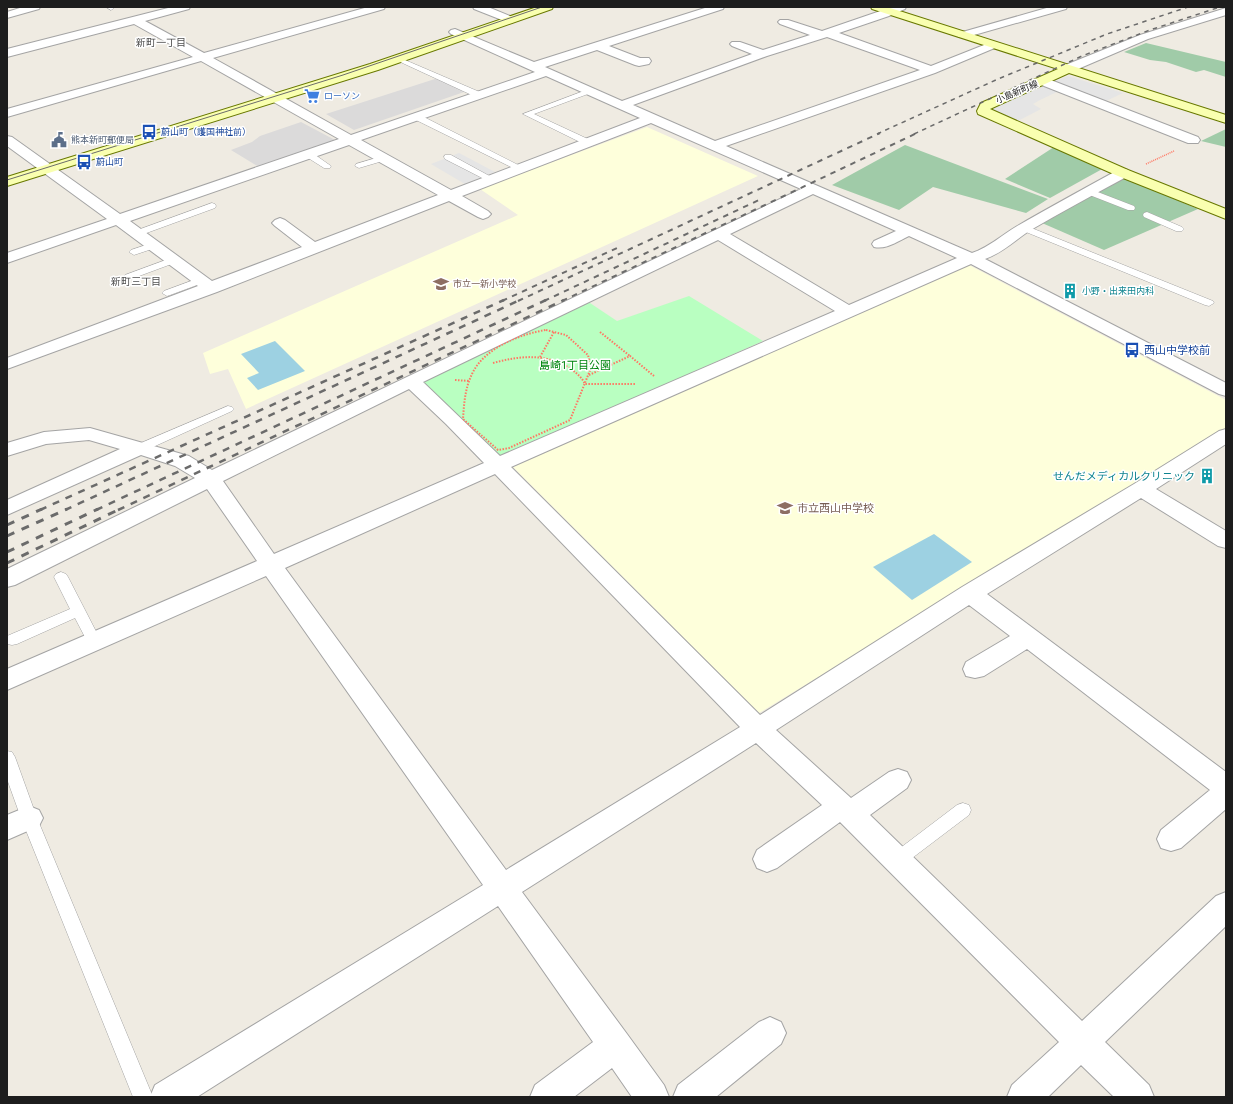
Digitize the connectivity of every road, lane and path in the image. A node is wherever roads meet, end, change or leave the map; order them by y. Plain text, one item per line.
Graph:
1 (35, 7) edge
2 (185, 7) edge
3 (478, 7) edge
4 (526, 7) edge
5 (548, 7) edge
6 (719, 7) edge
7 (876, 7) edge
8 (1062, 7) edge
9 (375, 8) edge
10 (895, 9) edge
11 (1226, 12) edge
12 (7, 15) edge
13 (500, 16) junction
14 (136, 20) junction
15 (511, 20) junction
16 (784, 22) dead end
17 (460, 34) junction
18 (825, 34) junction
19 (963, 35) junction
20 (736, 44) dead end
21 (993, 45) junction
22 (598, 46) junction
23 (7, 53) edge
24 (763, 54) junction
25 (201, 58) junction
26 (398, 59) junction
27 (645, 61) dead end
28 (540, 69) junction
29 (1067, 69) junction
30 (931, 70) junction
31 (1043, 81) junction
32 (592, 91) junction
33 (272, 95) junction
34 (479, 95) junction
35 (622, 105) junction
36 (7, 113) edge
37 (412, 118) junction
38 (652, 118) junction
39 (1226, 119) edge
40 (426, 129) dead end
41 (7, 140) edge
42 (350, 140) junction
43 (1193, 140) dead end
44 (587, 142) junction
45 (713, 146) junction
46 (308, 154) junction
47 (448, 157) dead end
48 (383, 158) junction
49 (327, 166) dead end
50 (359, 166) dead end
51 (42, 167) junction
52 (520, 168) junction
53 (7, 173) edge
54 (1123, 173) junction
55 (491, 179) junction
56 (7, 182) edge
57 (813, 189) junction
58 (1090, 192) junction
59 (448, 196) junction
60 (212, 206) dead end
61 (1131, 208) dead end
62 (483, 214) dead end
63 (1226, 214) edge
64 (1147, 215) dead end
65 (119, 219) junction
66 (280, 223) dead end
67 (1024, 228) junction
68 (1179, 229) dead end
69 (908, 231) junction
70 (138, 233) junction
71 (720, 234) junction
72 (880, 244) dead end
73 (155, 245) junction
74 (313, 248) junction
75 (134, 252) dead end
76 (7, 258) edge
77 (973, 259) junction
78 (174, 260) junction
79 (128, 277) dead end
80 (207, 284) junction
81 (167, 293) dead end
82 (1209, 303) dead end
83 (848, 311) junction
84 (554, 331) junction
85 (600, 332) dead end
86 (630, 356) junction
87 (540, 357) junction
88 (7, 364) edge
89 (487, 366) dead end
90 (480, 369) dead end
91 (473, 372) junction
92 (589, 375) junction
93 (658, 380) dead end
94 (411, 381) junction
95 (585, 384) junction
96 (637, 384) dead end
97 (1226, 390) edge
98 (228, 409) dead end
99 (1226, 435) edge
100 (138, 449) junction
101 (7, 450) edge
102 (497, 465) junction
103 (211, 479) junction
104 (1141, 489) junction
105 (7, 502) edge
106 (7, 508) edge
107 (1226, 541) edge
108 (270, 564) junction
109 (61, 577) dead end
110 (7, 578) edge
111 (970, 593) junction
112 (78, 611) junction
113 (1028, 637) junction
114 (12, 640) dead end
115 (94, 641) junction
116 (975, 669) dead end
117 (7, 680) edge
118 (758, 728) junction
119 (7, 757) edge
120 (898, 780) dead end
121 (1226, 788) edge
122 (1226, 793) edge
123 (846, 810) junction
124 (962, 810) dead end
125 (18, 823) edge
126 (1171, 839) dead end
127 (767, 859) dead end
128 (897, 860) junction
129 (502, 887) junction
130 (1226, 906) edge
131 (770, 1034) dead end
132 (1082, 1044) junction
133 (616, 1045) junction
134 (143, 1097) edge
135 (167, 1097) edge
136 (547, 1097) edge
137 (652, 1097) edge
138 (690, 1097) edge
139 (1024, 1097) edge
140 (1137, 1097) edge

1 - 12 street
2 - 14 street
3 - 13 street
4 - 13 street
5 - 15 street
6 - 22 street
7 - 10 street
8 - 19 street
9 - 25 street
10 - 18 street
10 - 19 street
11 - 29 street
13 - 15 street
13 - 17 street
14 - 23 street
14 - 25 street
15 - 17 street
16 - 18 street
17 - 26 street
17 - 28 street
17 - 33 street
18 - 24 street
18 - 30 street
19 - 21 street
20 - 24 street
21 - 29 street
21 - 30 street
22 - 27 street
22 - 28 street
24 - 35 street
25 - 33 street
25 - 36 street
26 - 33 street
26 - 34 lane
28 - 32 street
28 - 34 street
29 - 31 street, 小島新町線
29 - 39 street
30 - 45 street
31 - 43 street
31 - 54 street, 小島新町線
32 - 35 street
32 - 44 lane
33 - 42 street
33 - 51 street
34 - 37 street
35 - 38 street
37 - 40 street
37 - 42 street
37 - 52 lane
38 - 44 street
38 - 45 street
41 - 51 street
42 - 46 street
42 - 48 street
44 - 52 street
45 - 57 street
46 - 49 lane
46 - 65 street
47 - 55 lane
48 - 50 lane
48 - 59 street
51 - 53 street
51 - 56 street
51 - 65 street
52 - 55 street
54 - 58 street
54 - 63 street, 小島新町線
55 - 59 street
57 - 69 street
57 - 71 street
58 - 61 lane
58 - 67 street
59 - 62 street
59 - 74 street
60 - 70 lane
64 - 68 lane
65 - 70 street
65 - 76 street
66 - 74 street
67 - 77 street
67 - 82 lane
69 - 72 street
69 - 77 street
70 - 73 street
71 - 83 street
71 - 94 street
73 - 75 lane
73 - 78 street
74 - 80 street
77 - 83 street
77 - 97 street
78 - 79 lane
78 - 80 street
80 - 81 lane
80 - 88 street
83 - 102 street
84 - 87 path
84 - 91 path
84 - 92 path
85 - 86 path
86 - 92 path
86 - 93 path
87 - 89 path
87 - 95 path
90 - 91 path
91 - 95 path
92 - 95 path
94 - 102 street
94 - 103 street
95 - 96 path
98 - 100 lane
99 - 104 street
100 - 101 street
100 - 103 street
100 - 105 street
100 - 106 street
102 - 108 street
102 - 118 street
103 - 108 street
103 - 110 street
104 - 107 street
104 - 111 street
108 - 115 street
108 - 129 street
109 - 112 lane
111 - 113 street
111 - 118 street
112 - 114 lane
112 - 115 lane
113 - 116 street
113 - 121 street
115 - 117 street
118 - 123 street
118 - 129 street
119 - 125 lane
120 - 123 street
122 - 126 street
123 - 127 street
123 - 128 street
124 - 128 lane
125 - 134 lane
128 - 132 street
129 - 133 street
129 - 135 street
130 - 132 street
131 - 138 street
132 - 139 street
132 - 140 street
133 - 136 street
133 - 137 street

